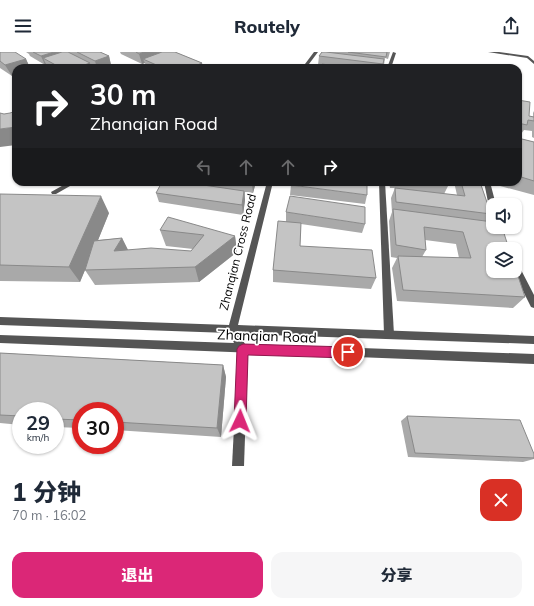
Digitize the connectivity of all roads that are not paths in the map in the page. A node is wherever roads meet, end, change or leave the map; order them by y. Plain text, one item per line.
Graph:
1 (316, 52) edge
2 (490, 52) edge
3 (394, 53) dead end
4 (534, 63) edge
5 (307, 64) edge
6 (390, 64) edge
7 (66, 186) edge
8 (269, 186) edge
9 (383, 186) edge
10 (488, 186) edge
11 (54, 192) dead end
12 (491, 198) edge
13 (521, 278) edge
14 (534, 304) edge
15 (0, 321) edge
16 (232, 330) junction
17 (389, 334) junction
18 (0, 339) edge
19 (534, 340) edge
20 (243, 349) junction
21 (534, 359) edge
22 (238, 466) edge

1 - 5 street
2 - 4 street
3 - 6 street
7 - 11 street
8 - 16 street, Zhanqian Cross Road
9 - 17 street
10 - 12 street
13 - 14 street
15 - 16 street, Zhanqian Road
16 - 17 street, Zhanqian Road
16 - 20 street
17 - 19 street, Zhanqian Road
18 - 20 street, Zhanqian Road
20 - 21 street, Zhanqian Road
20 - 22 street

